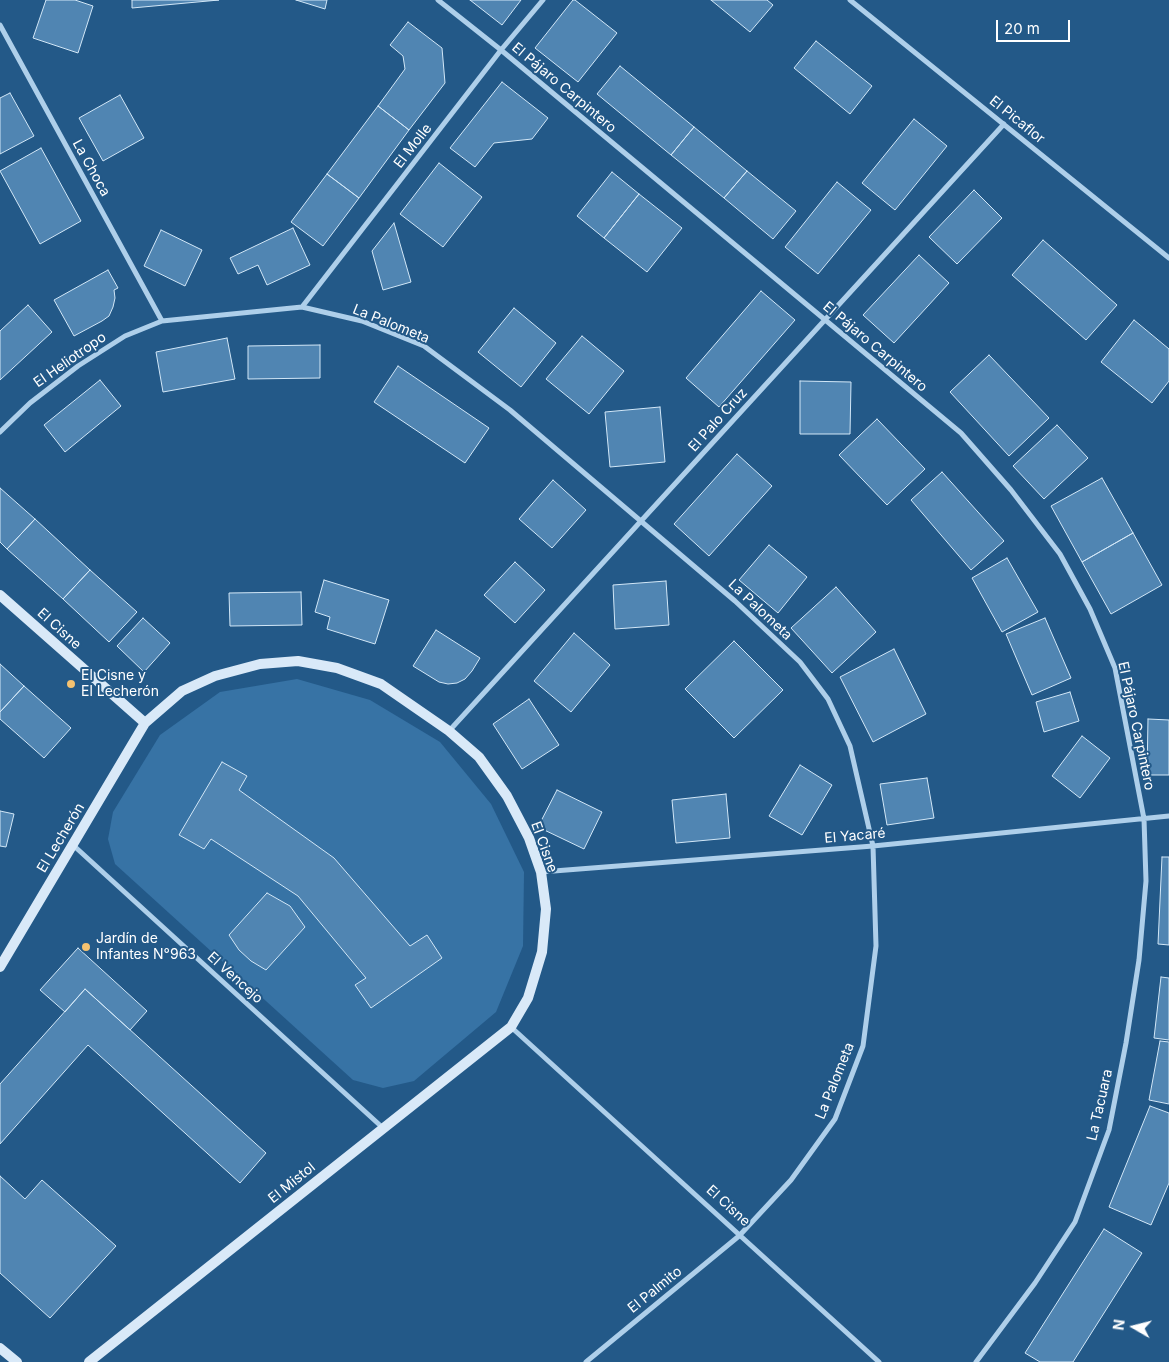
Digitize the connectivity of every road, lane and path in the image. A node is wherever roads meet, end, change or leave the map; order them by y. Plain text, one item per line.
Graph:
1 (438, 0) edge
2 (543, 0) edge
3 (850, 0) edge
4 (0, 25) edge
5 (502, 50) junction
6 (1004, 124) junction
7 (1169, 258) edge
8 (302, 307) junction
9 (825, 319) junction
10 (162, 321) junction
11 (0, 432) edge
12 (641, 521) junction
13 (0, 595) edge
14 (145, 723) junction
15 (449, 731) junction
16 (1169, 816) edge
17 (1144, 819) junction
18 (73, 845) junction
19 (873, 846) junction
20 (542, 872) junction
21 (0, 967) edge
22 (511, 1027) junction
23 (383, 1128) junction
24 (740, 1236) junction
25 (0, 1348) edge
26 (17, 1362) edge
27 (90, 1362) edge
28 (586, 1362) edge
29 (879, 1362) edge
30 (976, 1362) edge

1 - 5 street, El Pájaro Carpintero
2 - 5 street, El Molle
3 - 6 street, El Picaflor
4 - 10 street, La Choca
5 - 8 street, El Molle
5 - 9 street, El Pájaro Carpintero
6 - 7 street, El Picaflor
6 - 9 street, El Palo Cruz
8 - 10 street, La Palometa
8 - 12 street, La Palometa
9 - 12 street, El Palo Cruz
9 - 17 street, El Pájaro Carpintero
10 - 11 street, El Heliotropo
12 - 15 street, El Palo Cruz
12 - 19 street, La Palometa
13 - 14 street, El Cisne
14 - 15 street, El Cisne
14 - 18 street, El Lecherón
15 - 20 street, El Cisne
16 - 17 street, El Yacaré
17 - 19 street, El Yacaré
17 - 30 street, La Tacuara
18 - 21 street, El Lecherón
18 - 23 street, El Vencejo
19 - 20 street, El Yacaré
19 - 24 street, La Palometa
20 - 22 street, El Cisne
22 - 23 street, El Mistol
22 - 24 street, El Cisne
23 - 27 street, El Mistol
24 - 28 street, El Palmito
24 - 29 street, El Cisne
25 - 26 street

